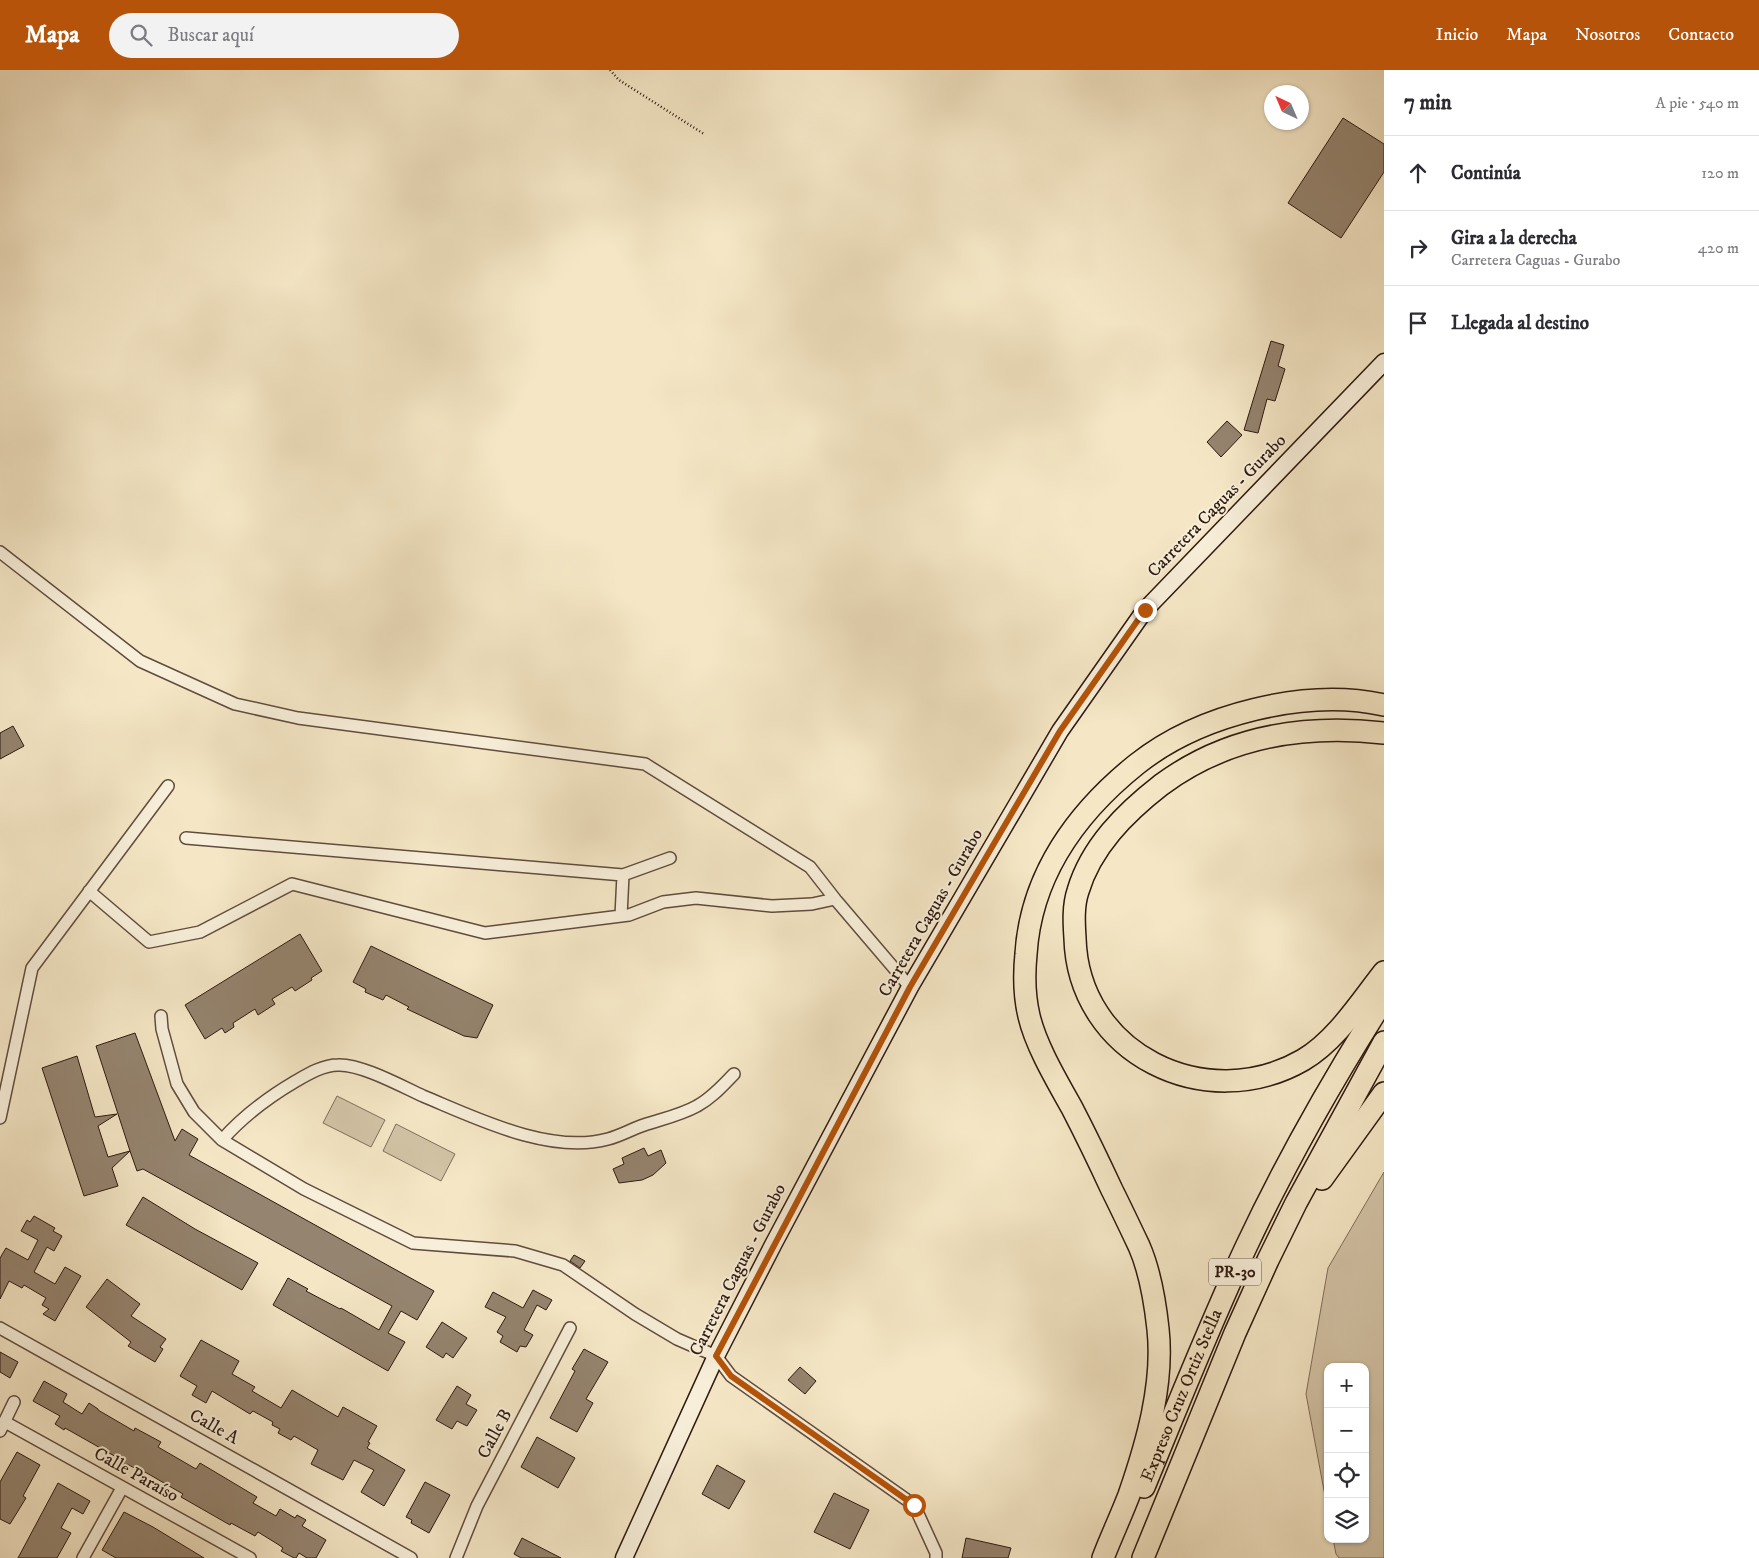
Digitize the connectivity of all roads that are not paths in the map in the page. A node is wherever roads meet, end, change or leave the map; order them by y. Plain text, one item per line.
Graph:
1 (1384, 362) edge
2 (0, 552) edge
3 (1384, 705) edge
4 (1384, 733) edge
5 (168, 786) dead end
6 (186, 838) dead end
7 (670, 858) dead end
8 (623, 875) junction
9 (90, 891) junction
10 (835, 899) junction
11 (621, 916) junction
12 (1384, 972) edge
13 (910, 987) junction
14 (1384, 999) edge
15 (161, 1016) dead end
16 (1384, 1042) edge
17 (734, 1074) dead end
18 (1384, 1094) edge
19 (0, 1118) edge
20 (222, 1140) junction
21 (1296, 1203) junction
22 (0, 1328) edge
23 (570, 1328) dead end
24 (716, 1356) junction
25 (14, 1402) dead end
26 (2, 1426) edge
27 (122, 1488) junction
28 (83, 1558) edge
29 (250, 1558) edge
30 (411, 1558) edge
31 (456, 1558) edge
32 (624, 1558) edge
33 (936, 1558) edge
34 (1103, 1558) edge
35 (1115, 1558) edge
36 (1143, 1558) edge

1 - 13 main road, Carretera Caguas - Gurabo
2 - 10 street
3 - 34 highway
4 - 12 highway
5 - 9 street
6 - 8 street
7 - 8 street
8 - 11 street
9 - 11 street
9 - 19 street
10 - 11 street
10 - 13 street
13 - 24 main road, Carretera Caguas - Gurabo
14 - 35 highway, Expreso Cruz Ortiz Stella / PR-30
15 - 20 street
16 - 21 highway, Expreso Cruz Ortiz Stella / PR-30
17 - 20 street
18 - 21 highway
20 - 24 street
21 - 36 highway, Expreso Cruz Ortiz Stella / PR-30
22 - 30 street, Calle A
23 - 31 street, Calle B
24 - 32 main road, Carretera Caguas - Gurabo
24 - 33 street
25 - 26 street
26 - 27 street, Calle Paraíso
27 - 28 street
27 - 29 street, Calle Paraíso

